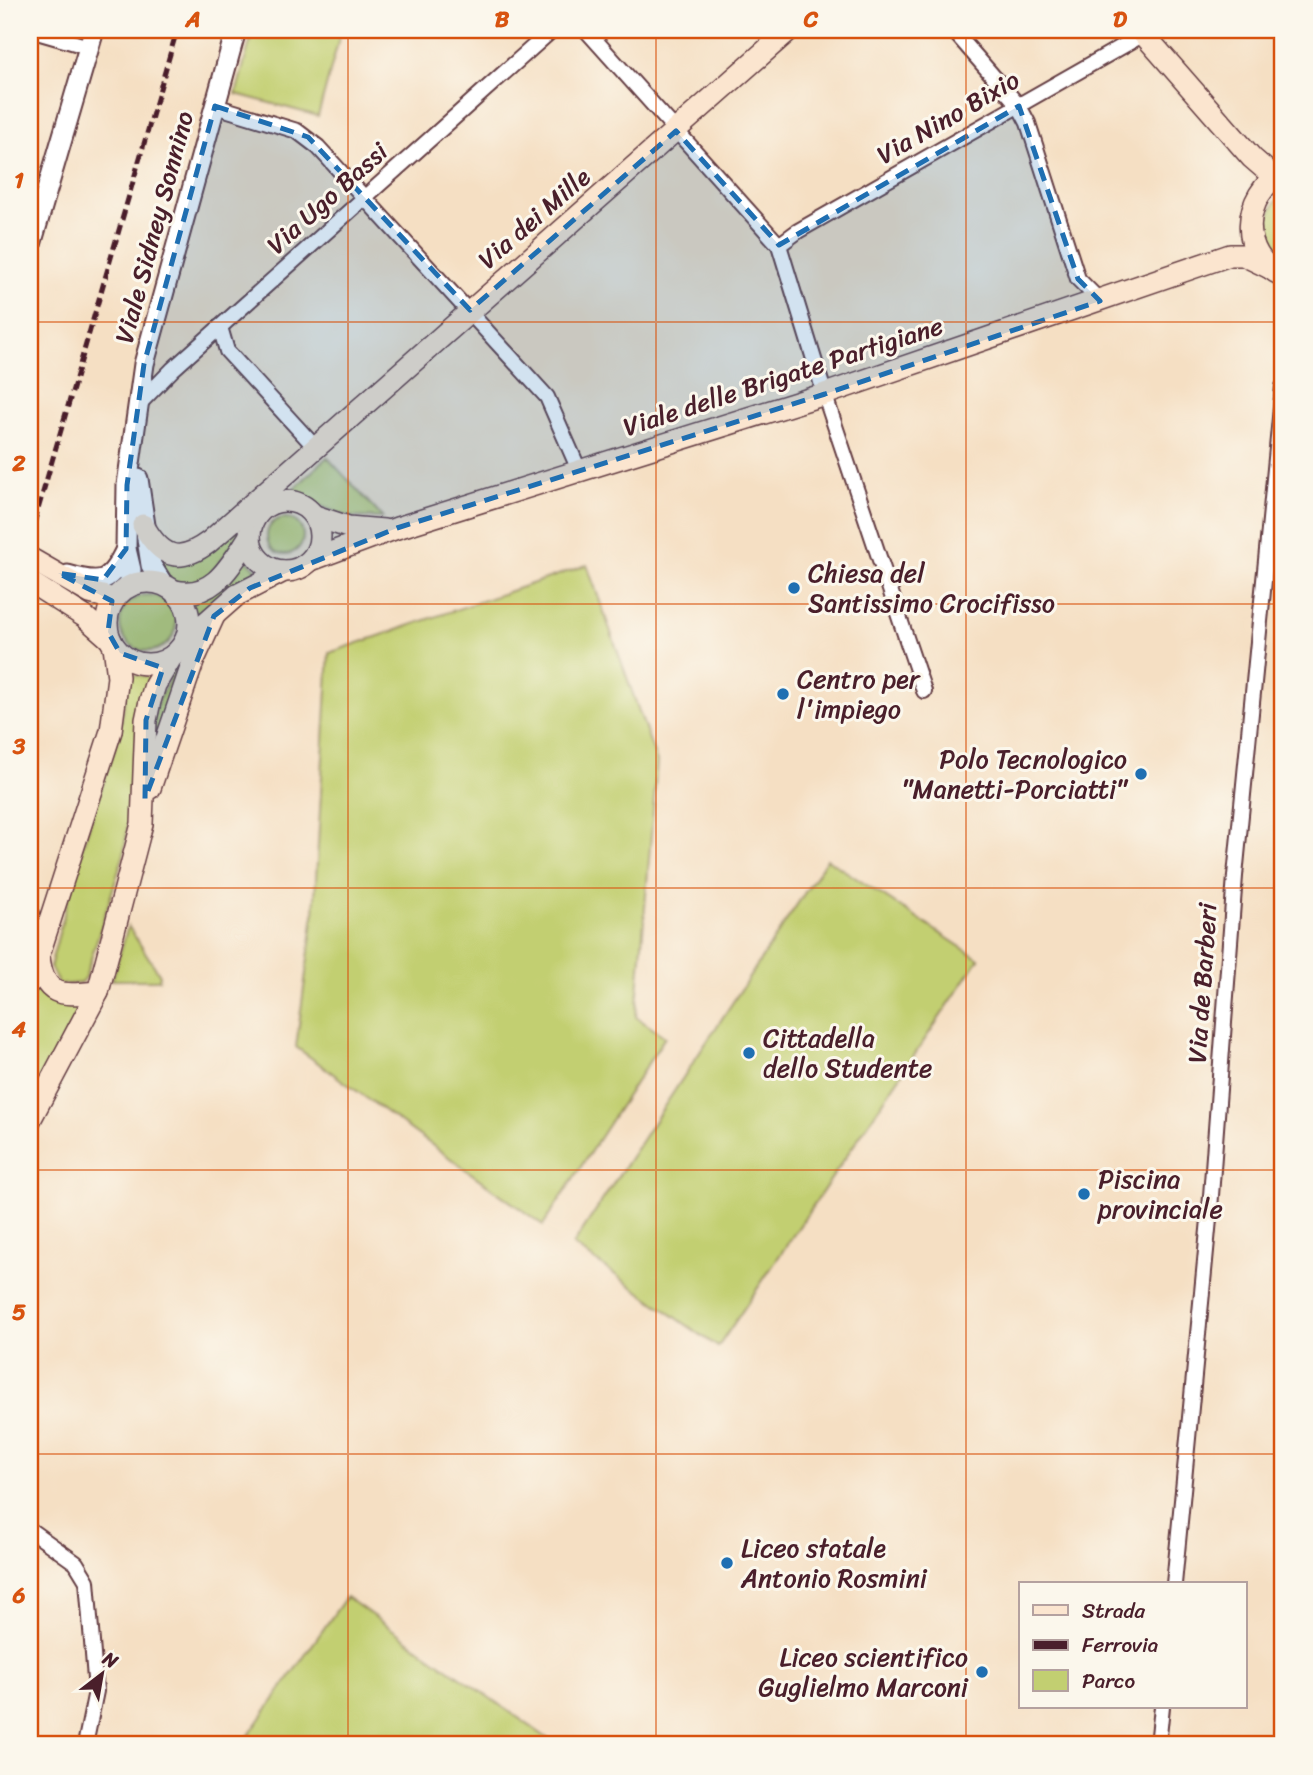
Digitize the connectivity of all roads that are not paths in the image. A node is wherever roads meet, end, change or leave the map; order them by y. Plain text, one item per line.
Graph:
1 (30, 30) edge
2 (236, 30) edge
3 (552, 30) edge
4 (586, 30) edge
5 (789, 30) edge
6 (954, 30) edge
7 (1145, 31) edge
8 (91, 38) edge
9 (215, 106) junction
10 (1018, 106) junction
11 (676, 131) junction
12 (1279, 175) edge
13 (365, 197) junction
14 (34, 218) edge
15 (779, 245) junction
16 (30, 248) edge
17 (1277, 272) edge
18 (1100, 301) junction
19 (470, 310) junction
20 (220, 327) junction
21 (1283, 387) edge
22 (825, 394) junction
23 (137, 406) junction
24 (133, 439) junction
25 (313, 449) junction
26 (579, 470) junction
27 (277, 502) junction
28 (1278, 506) edge
29 (315, 516) junction
30 (143, 525) junction
31 (391, 530) junction
32 (250, 536) junction
33 (126, 549) junction
34 (31, 559) edge
35 (312, 560) junction
36 (284, 571) junction
37 (58, 573) junction
38 (30, 582) edge
39 (169, 588) junction
40 (121, 593) junction
41 (214, 616) junction
42 (186, 640) junction
43 (112, 643) junction
44 (171, 657) junction
45 (924, 691) dead end
46 (145, 799) junction
47 (39, 957) junction
48 (30, 982) edge
49 (98, 992) junction
50 (30, 1120) edge
51 (30, 1530) edge
52 (1174, 1582) edge
53 (1162, 1708) edge
54 (85, 1745) edge
55 (1158, 1745) edge

1 - 8 street
2 - 9 street, Viale Sidney Sonnino
3 - 13 street, Via Ugo Bassi
4 - 11 street
5 - 11 main road, Via dei Mille
6 - 10 street
7 - 10 street, Via Nino Bixio
7 - 12 main road
8 - 14 street
9 - 13 street
9 - 23 street, Viale Sidney Sonnino
10 - 15 street, Via Nino Bixio
10 - 18 street
11 - 15 street
11 - 19 main road, Via dei Mille
12 - 17 main road
13 - 19 street
13 - 20 street, Via Ugo Bassi
14 - 16 street
15 - 22 street
17 - 18 main road, Viale delle Brigate Partigiane
18 - 22 main road, Viale delle Brigate Partigiane
19 - 25 main road, Via dei Mille
19 - 26 street
20 - 23 street, Via Ugo Bassi
20 - 25 street
21 - 28 street, Via de Barberi
22 - 26 main road, Viale delle Brigate Partigiane
22 - 45 street
23 - 24 street, Viale Sidney Sonnino
24 - 30 street, Viale Sidney Sonnino
24 - 33 street, Viale Sidney Sonnino
25 - 27 main road, Via dei Mille
25 - 30 main road
26 - 31 main road, Viale delle Brigate Partigiane
27 - 29 main road
27 - 32 main road
28 - 52 street, Via de Barberi
29 - 31 main road
29 - 35 main road
30 - 39 street, Viale Sidney Sonnino
31 - 35 main road, Viale delle Brigate Partigiane
32 - 36 main road
32 - 39 main road
33 - 37 street
33 - 40 street, Viale Sidney Sonnino
34 - 37 main road
35 - 36 main road
36 - 41 main road
37 - 40 main road
38 - 43 main road
39 - 40 main road
39 - 42 main road
40 - 43 main road
41 - 42 main road
41 - 46 main road
42 - 44 main road
43 - 44 main road
43 - 47 main road
44 - 46 main road
46 - 49 main road
47 - 48 main road
47 - 49 main road
49 - 50 main road
51 - 54 street
53 - 55 street

